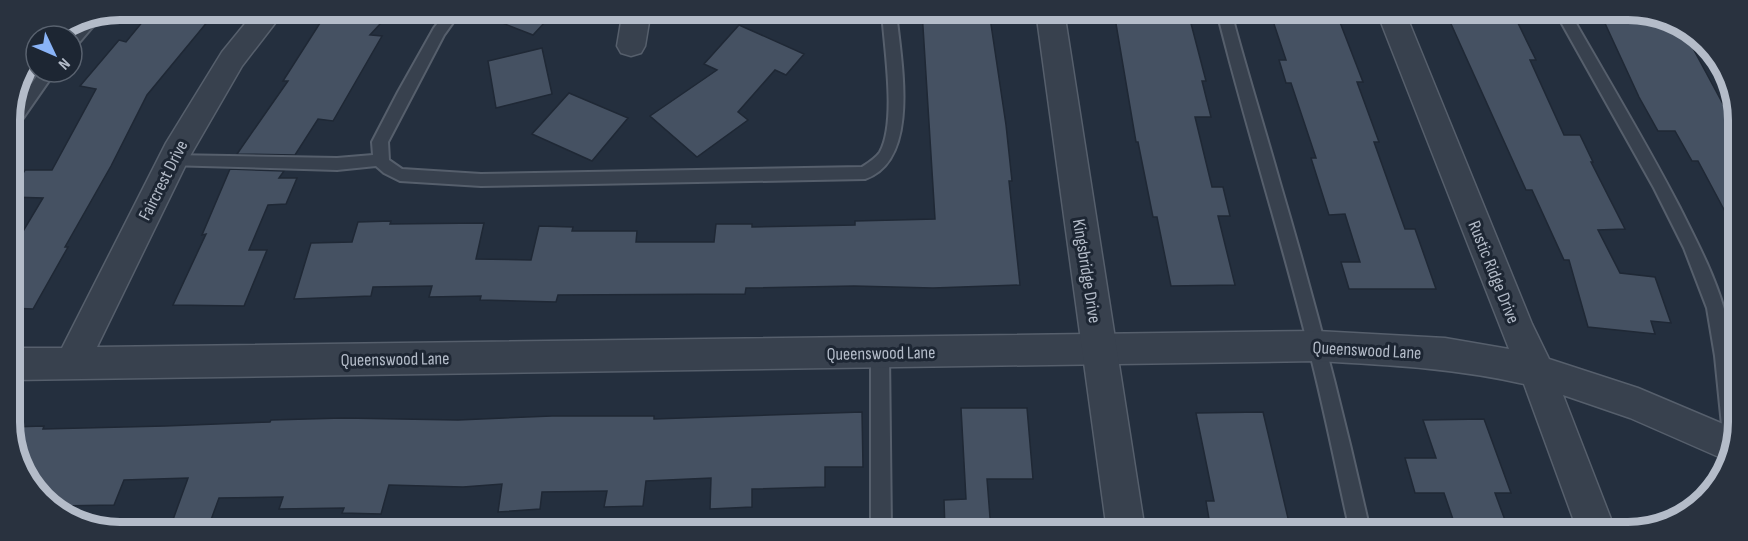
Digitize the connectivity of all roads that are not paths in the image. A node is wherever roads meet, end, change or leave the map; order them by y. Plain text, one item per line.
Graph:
1 (264, 20) edge
2 (448, 20) edge
3 (635, 20) edge
4 (890, 20) edge
5 (1052, 20) edge
6 (1226, 20) edge
7 (1394, 20) edge
8 (1567, 20) edge
9 (631, 46) dead end
10 (39, 84) edge
11 (20, 111) edge
12 (380, 160) junction
13 (172, 161) junction
14 (1317, 346) junction
15 (1100, 350) junction
16 (880, 352) junction
17 (72, 363) junction
18 (20, 364) edge
19 (1537, 372) junction
20 (1728, 392) edge
21 (1726, 443) edge
22 (881, 521) edge
23 (1125, 521) edge
24 (1358, 521) edge
25 (1593, 521) edge

1 - 13 street, Faircrest Drive
2 - 12 lane
3 - 9 street
4 - 12 lane
5 - 15 street, Kingsbridge Drive
6 - 14 lane
7 - 19 street, Rustic Ridge Drive
8 - 20 lane
10 - 11 lane
12 - 13 lane
13 - 17 street, Faircrest Drive
14 - 15 street, Queenswood Lane
14 - 19 street, Queenswood Lane
14 - 24 lane
15 - 16 street, Queenswood Lane
15 - 23 street, Kingsbridge Drive
16 - 17 street, Queenswood Lane
16 - 22 lane
17 - 18 street, Queenswood Lane
19 - 21 street, Queenswood Lane
19 - 25 street, Rustic Ridge Drive

